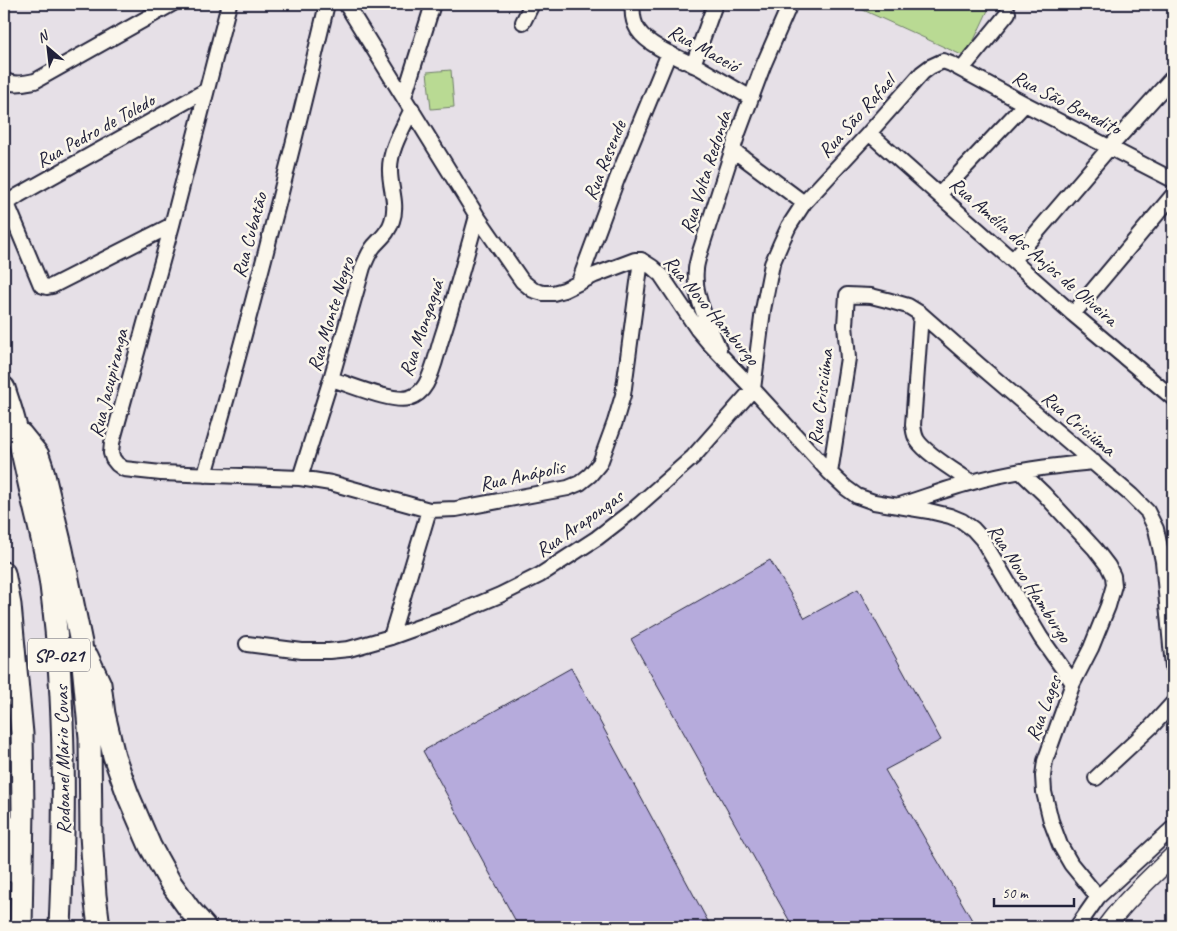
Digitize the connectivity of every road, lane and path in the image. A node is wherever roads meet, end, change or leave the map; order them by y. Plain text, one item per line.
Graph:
1 (172, 4) edge
2 (229, 4) edge
3 (327, 4) edge
4 (346, 4) edge
5 (433, 4) edge
6 (532, 4) edge
7 (633, 4) edge
8 (716, 4) edge
9 (790, 4) edge
10 (1008, 13) dead end
11 (523, 22) dead end
12 (669, 53) junction
13 (943, 61) joint
14 (693, 65) junction
15 (962, 69) junction
16 (1173, 77) edge
17 (4, 80) edge
18 (206, 91) junction
19 (404, 97) junction
20 (751, 98) junction
21 (1025, 104) junction
22 (412, 109) junction
23 (868, 133) junction
24 (1110, 147) junction
25 (732, 150) junction
26 (1173, 180) edge
27 (939, 195) junction
28 (1173, 195) edge
29 (804, 203) junction
30 (477, 216) junction
31 (172, 225) junction
32 (641, 260) junction
33 (1013, 260) junction
34 (579, 282) junction
35 (847, 295) joint
36 (921, 314) junction
37 (1073, 314) junction
38 (722, 356) junction
39 (331, 378) junction
40 (4, 388) edge
41 (753, 389) junction
42 (1173, 398) edge
43 (16, 428) junction
44 (1094, 462) junction
45 (1020, 471) junction
46 (830, 473) junction
47 (206, 475) junction
48 (300, 478) junction
49 (970, 482) junction
50 (898, 506) junction
51 (429, 510) junction
52 (4, 573) edge
53 (391, 637) junction
54 (81, 643) junction
55 (248, 644) dead end
56 (1173, 667) edge
57 (1073, 682) junction
58 (1173, 696) edge
59 (1173, 703) edge
60 (1096, 778) dead end
61 (4, 824) edge
62 (1173, 828) edge
63 (1143, 856) junction
64 (1173, 856) edge
65 (1158, 870) junction
66 (1098, 898) junction
67 (16, 927) edge
68 (21, 927) edge
69 (60, 927) edge
70 (100, 927) edge
71 (205, 927) edge
72 (1077, 927) edge
73 (1106, 927) edge

1 - 17 street
2 - 18 street, Rua Jacupiranga
3 - 47 street, Rua Cubatão
4 - 19 street, Rua Novo Hamburgo
5 - 19 street
6 - 11 street
7 - 12 street, Rua Maceió
8 - 14 street
9 - 20 street, Rua Volta Redonda
10 - 15 street
12 - 14 street, Rua Maceió
12 - 34 street, Rua Resende
13 - 15 street, Rua São Benedito
13 - 23 street, Rua São Rafael
14 - 20 street, Rua Maceió
15 - 21 street, Rua São Benedito
16 - 24 street
18 - 31 street, Rua Jacupiranga
18 - 31 street, Rua Pedro de Toledo
19 - 22 street, Rua Novo Hamburgo
20 - 25 street, Rua Volta Redonda
21 - 24 street, Rua São Benedito
21 - 27 street
22 - 30 street, Rua Novo Hamburgo
22 - 39 street, Rua Monte Negro
23 - 27 street, Rua Amélia dos Anjos de Oliveira
23 - 29 street, Rua São Rafael
24 - 26 street, Rua São Benedito
24 - 33 street
25 - 29 street
25 - 38 street, Rua Volta Redonda
27 - 33 street, Rua Amélia dos Anjos de Oliveira
28 - 37 street
29 - 41 street, Rua São Rafael
30 - 34 street, Rua Novo Hamburgo
30 - 39 street, Rua Mongaguá
31 - 47 street, Rua Jacupiranga
32 - 34 street, Rua Novo Hamburgo
32 - 38 street, Rua Novo Hamburgo
32 - 51 street, Rua Anápolis
33 - 37 street, Rua Amélia dos Anjos de Oliveira
35 - 36 street, Rua Criciúma
35 - 46 street, Rua Crisciúma
36 - 44 street, Rua Criciúma
36 - 49 street
37 - 42 street, Rua Amélia dos Anjos de Oliveira
38 - 41 street, Rua Novo Hamburgo
39 - 48 street, Rua Monte Negro
40 - 43 highway, Rodoanel Mário Covas / SP-021
41 - 46 street, Rua Novo Hamburgo
41 - 53 street, Rua Arapongas
43 - 54 highway
43 - 69 highway, Rodoanel Mário Covas / SP-021
44 - 45 street
44 - 56 street, Rua Criciúma
45 - 49 street
45 - 57 street, Rua Lages
46 - 50 street, Rua Novo Hamburgo
47 - 48 street, Rua Jacupiranga
48 - 51 street, Rua Jacupiranga
49 - 50 street
50 - 57 street, Rua Novo Hamburgo
51 - 53 street
52 - 68 highway, Rodoanel Mário Covas / SP-021
53 - 55 street, Rua Arapongas
54 - 70 highway
54 - 71 highway
57 - 66 street, Rua Lages
58 - 59 street
59 - 60 street
61 - 67 highway
62 - 63 street
63 - 65 street
63 - 66 street
64 - 65 main road
65 - 73 main road
66 - 72 street

